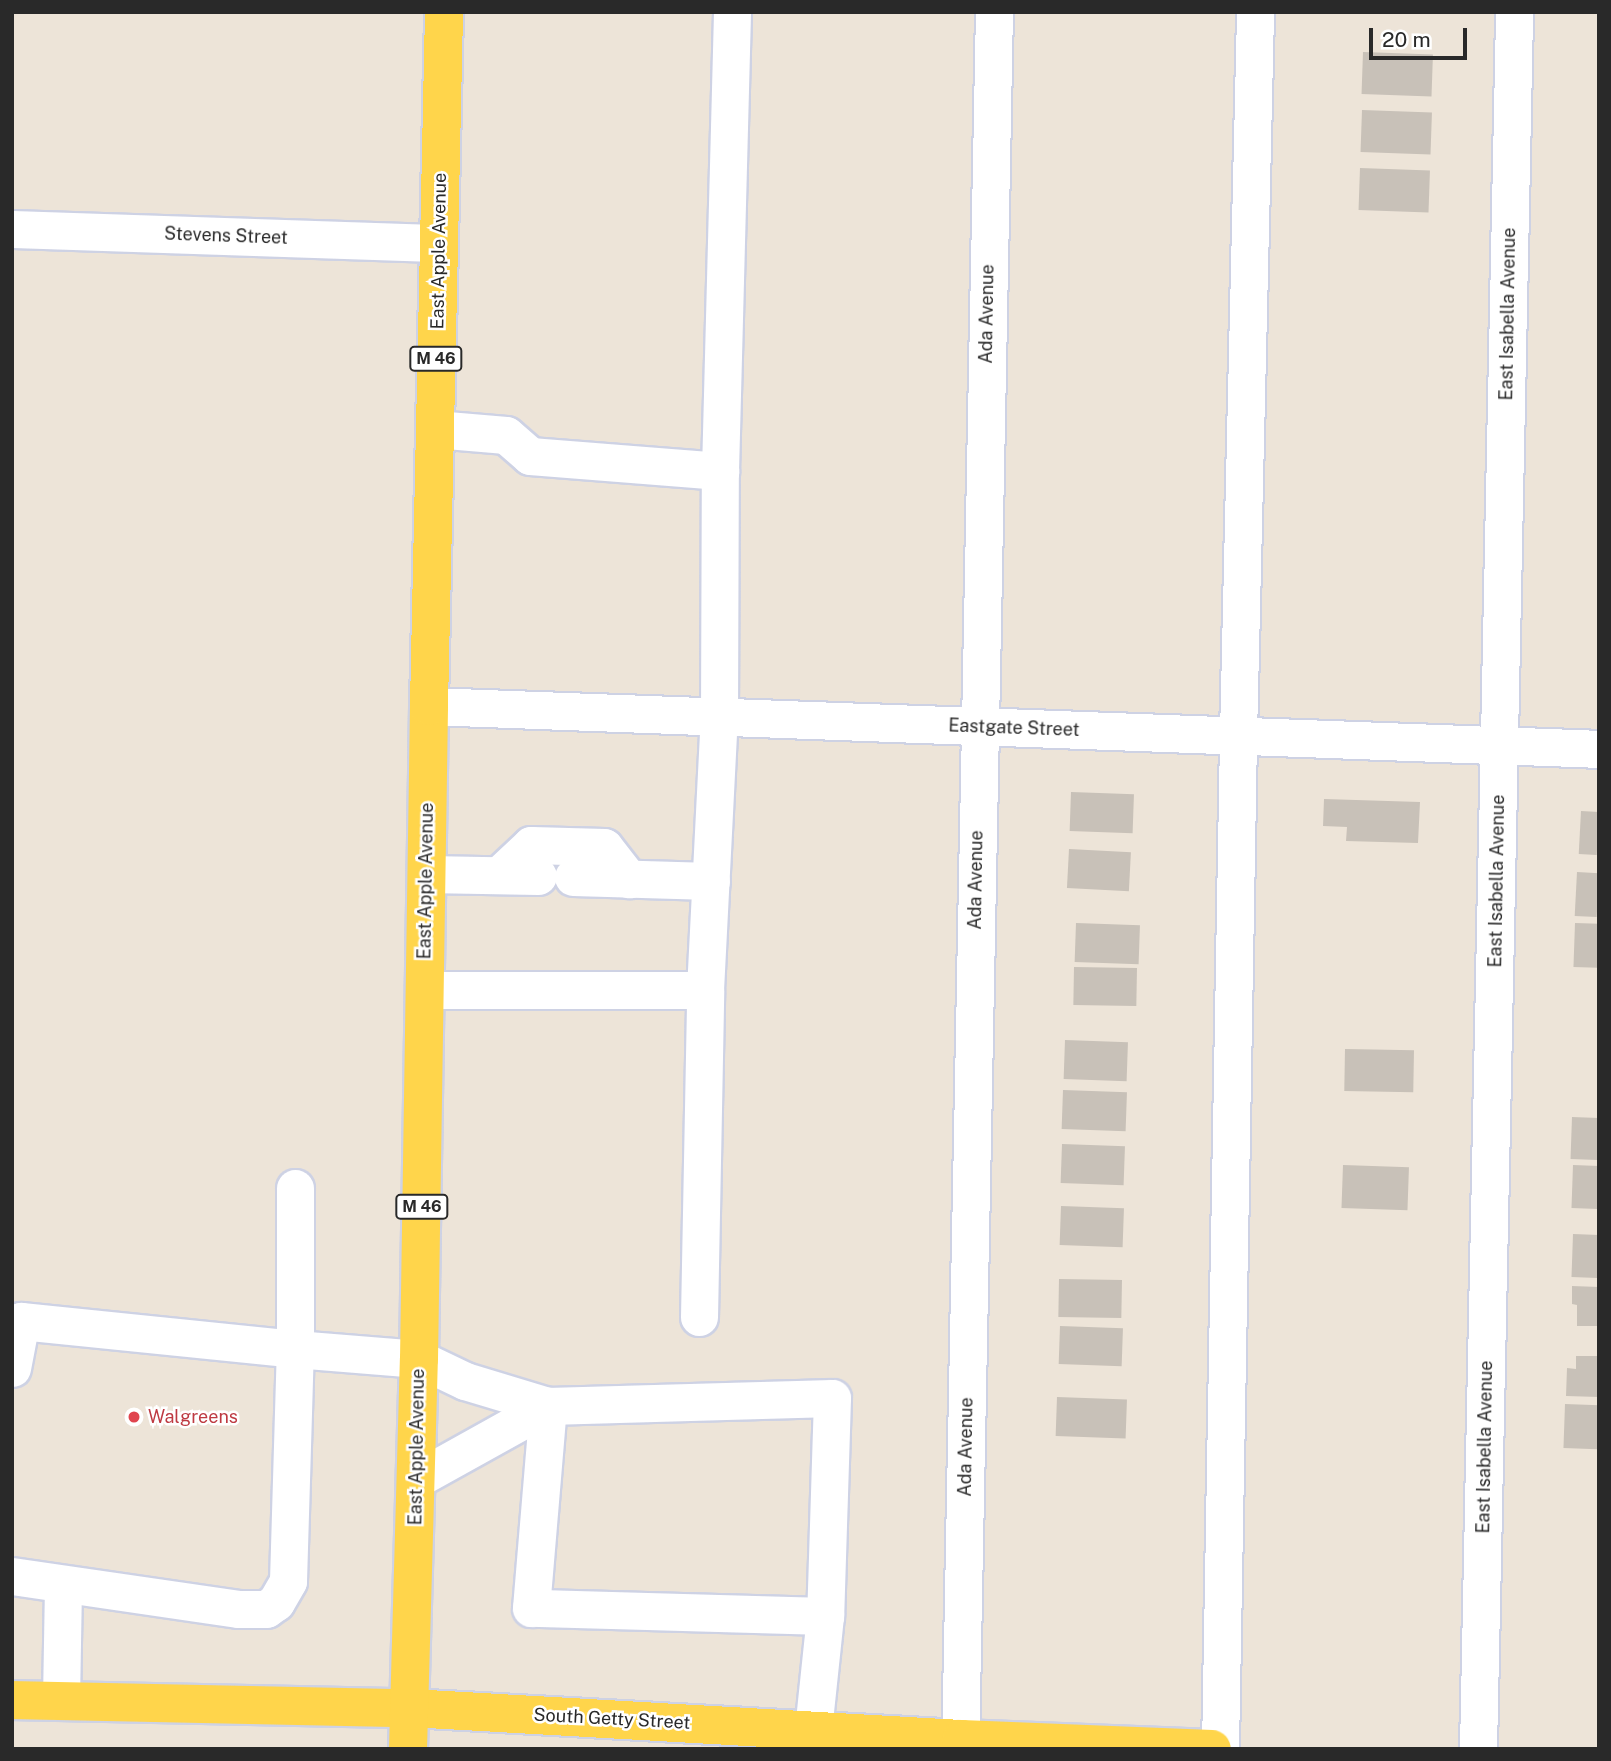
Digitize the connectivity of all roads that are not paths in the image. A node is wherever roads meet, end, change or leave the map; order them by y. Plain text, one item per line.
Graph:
1 (444, 12) edge
2 (733, 12) edge
3 (994, 12) edge
4 (1255, 12) edge
5 (1514, 12) edge
6 (12, 229) edge
7 (439, 243) junction
8 (435, 429) junction
9 (720, 471) junction
10 (429, 706) junction
11 (719, 718) junction
12 (979, 726) junction
13 (1238, 735) junction
14 (1500, 746) junction
15 (1599, 749) edge
16 (426, 874) junction
17 (499, 875) junction
18 (629, 879) junction
19 (711, 881) junction
20 (425, 990) junction
21 (705, 990) junction
22 (295, 1188) dead end
23 (699, 1317) dead end
24 (295, 1349) junction
25 (419, 1359) junction
26 (12, 1368) edge
27 (548, 1406) junction
28 (417, 1479) junction
29 (12, 1576) edge
30 (63, 1584) junction
31 (825, 1616) junction
32 (12, 1700) edge
33 (61, 1700) junction
34 (410, 1708) junction
35 (813, 1731) junction
36 (960, 1744) edge
37 (408, 1749) edge
38 (1212, 1749) edge
39 (1220, 1749) edge
40 (1478, 1749) edge

1 - 7 main road, East Apple Avenue / M 46
2 - 9 street
3 - 12 street, Ada Avenue
4 - 13 street
5 - 14 street, East Isabella Avenue
6 - 7 street, Stevens Street
7 - 8 main road, East Apple Avenue / M 46
8 - 9 street
8 - 10 main road, East Apple Avenue / M 46
9 - 11 street
10 - 11 street, Eastgate Street
10 - 16 main road, East Apple Avenue / M 46
11 - 12 street, Eastgate Street
11 - 19 street
12 - 13 street, Eastgate Street
12 - 36 street, Ada Avenue
13 - 14 street, Eastgate Street
13 - 39 street
14 - 15 street, Eastgate Street
14 - 40 street, East Isabella Avenue
16 - 17 street
16 - 20 main road, East Apple Avenue / M 46
17 - 18 street
17 - 18 street
18 - 19 street
19 - 21 street
20 - 21 street
20 - 25 main road, East Apple Avenue / M 46
21 - 23 street
22 - 24 street
24 - 25 street
24 - 26 street
24 - 30 street
25 - 27 street
25 - 28 main road, East Apple Avenue / M 46
27 - 28 street
27 - 31 street
27 - 31 street
28 - 34 main road, East Apple Avenue / M 46
29 - 30 street
30 - 33 street
31 - 35 street
32 - 33 main road, South Getty Street
33 - 34 main road, South Getty Street
34 - 35 main road, South Getty Street
34 - 37 main road, East Apple Avenue / M 46
35 - 36 main road, South Getty Street
36 - 38 main road, South Getty Street

